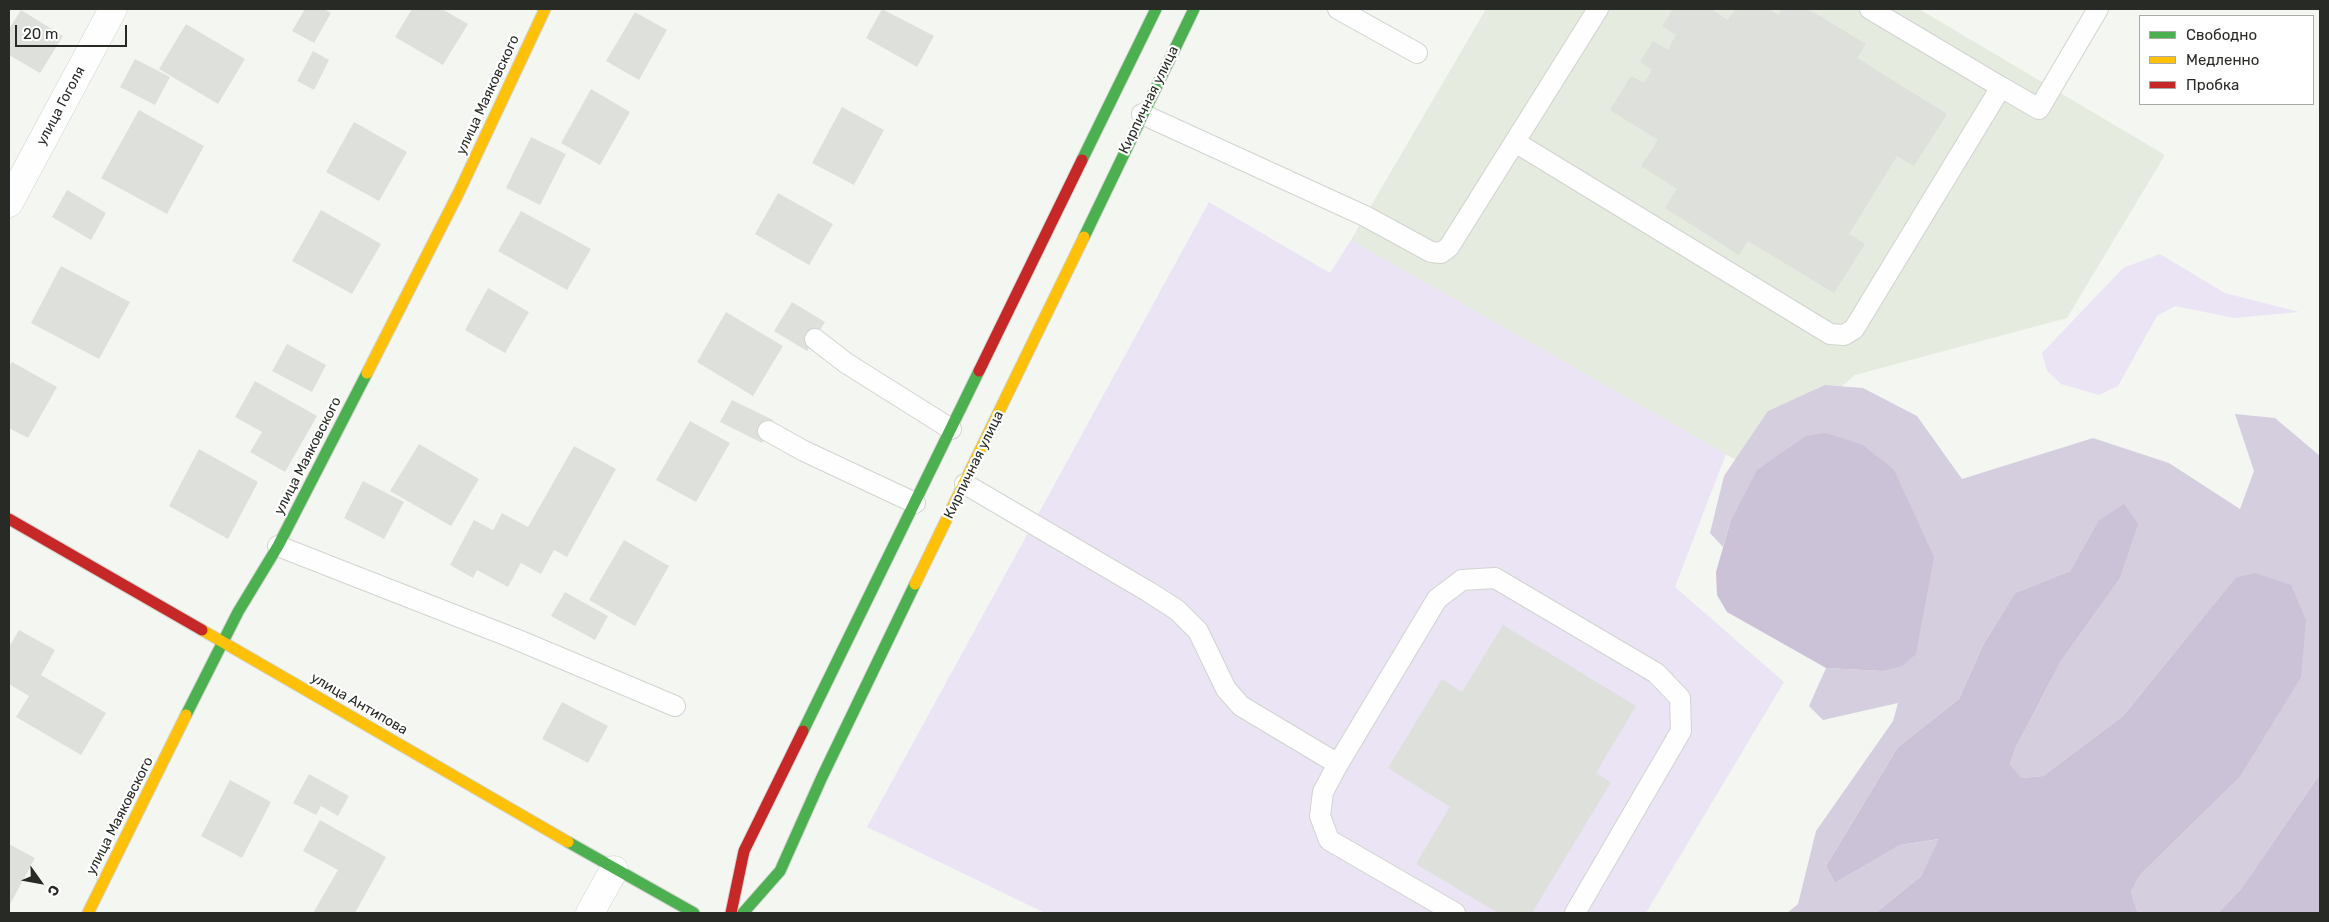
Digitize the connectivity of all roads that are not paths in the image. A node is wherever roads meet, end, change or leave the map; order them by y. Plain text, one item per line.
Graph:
1 (113, 9) edge
2 (545, 9) edge
3 (1156, 9) edge
4 (1194, 9) edge
5 (1338, 9) edge
6 (1598, 9) edge
7 (1870, 9) edge
8 (2098, 9) edge
9 (1417, 52) dead end
10 (2001, 87) junction
11 (1142, 114) junction
12 (1515, 142) junction
13 (9, 203) edge
14 (815, 339) dead end
15 (951, 429) junction
16 (768, 431) dead end
17 (965, 484) junction
18 (915, 502) junction
19 (9, 519) edge
20 (278, 546) junction
21 (224, 644) junction
22 (675, 706) dead end
23 (1338, 764) junction
24 (614, 870) junction
25 (88, 913) edge
26 (590, 913) edge
27 (694, 913) edge
28 (731, 913) edge
29 (743, 913) edge
30 (1455, 913) edge
31 (1575, 913) edge

1 - 13 street, улица Гоголя
2 - 20 street, улица Маяковского
3 - 15 street
4 - 11 street, Кирпичная улица
5 - 9 lane
6 - 12 lane
7 - 10 lane
8 - 10 lane
10 - 12 lane
11 - 12 lane
11 - 17 street, Кирпичная улица
14 - 15 lane
15 - 18 street
16 - 18 lane
17 - 23 lane
17 - 29 street, Кирпичная улица
18 - 28 street
19 - 21 street, улица Антипова
20 - 21 street, улица Маяковского
20 - 22 lane
21 - 24 street, улица Антипова
21 - 25 street, улица Маяковского
23 - 30 lane
23 - 31 lane
24 - 26 street
24 - 27 street, улица Антипова

